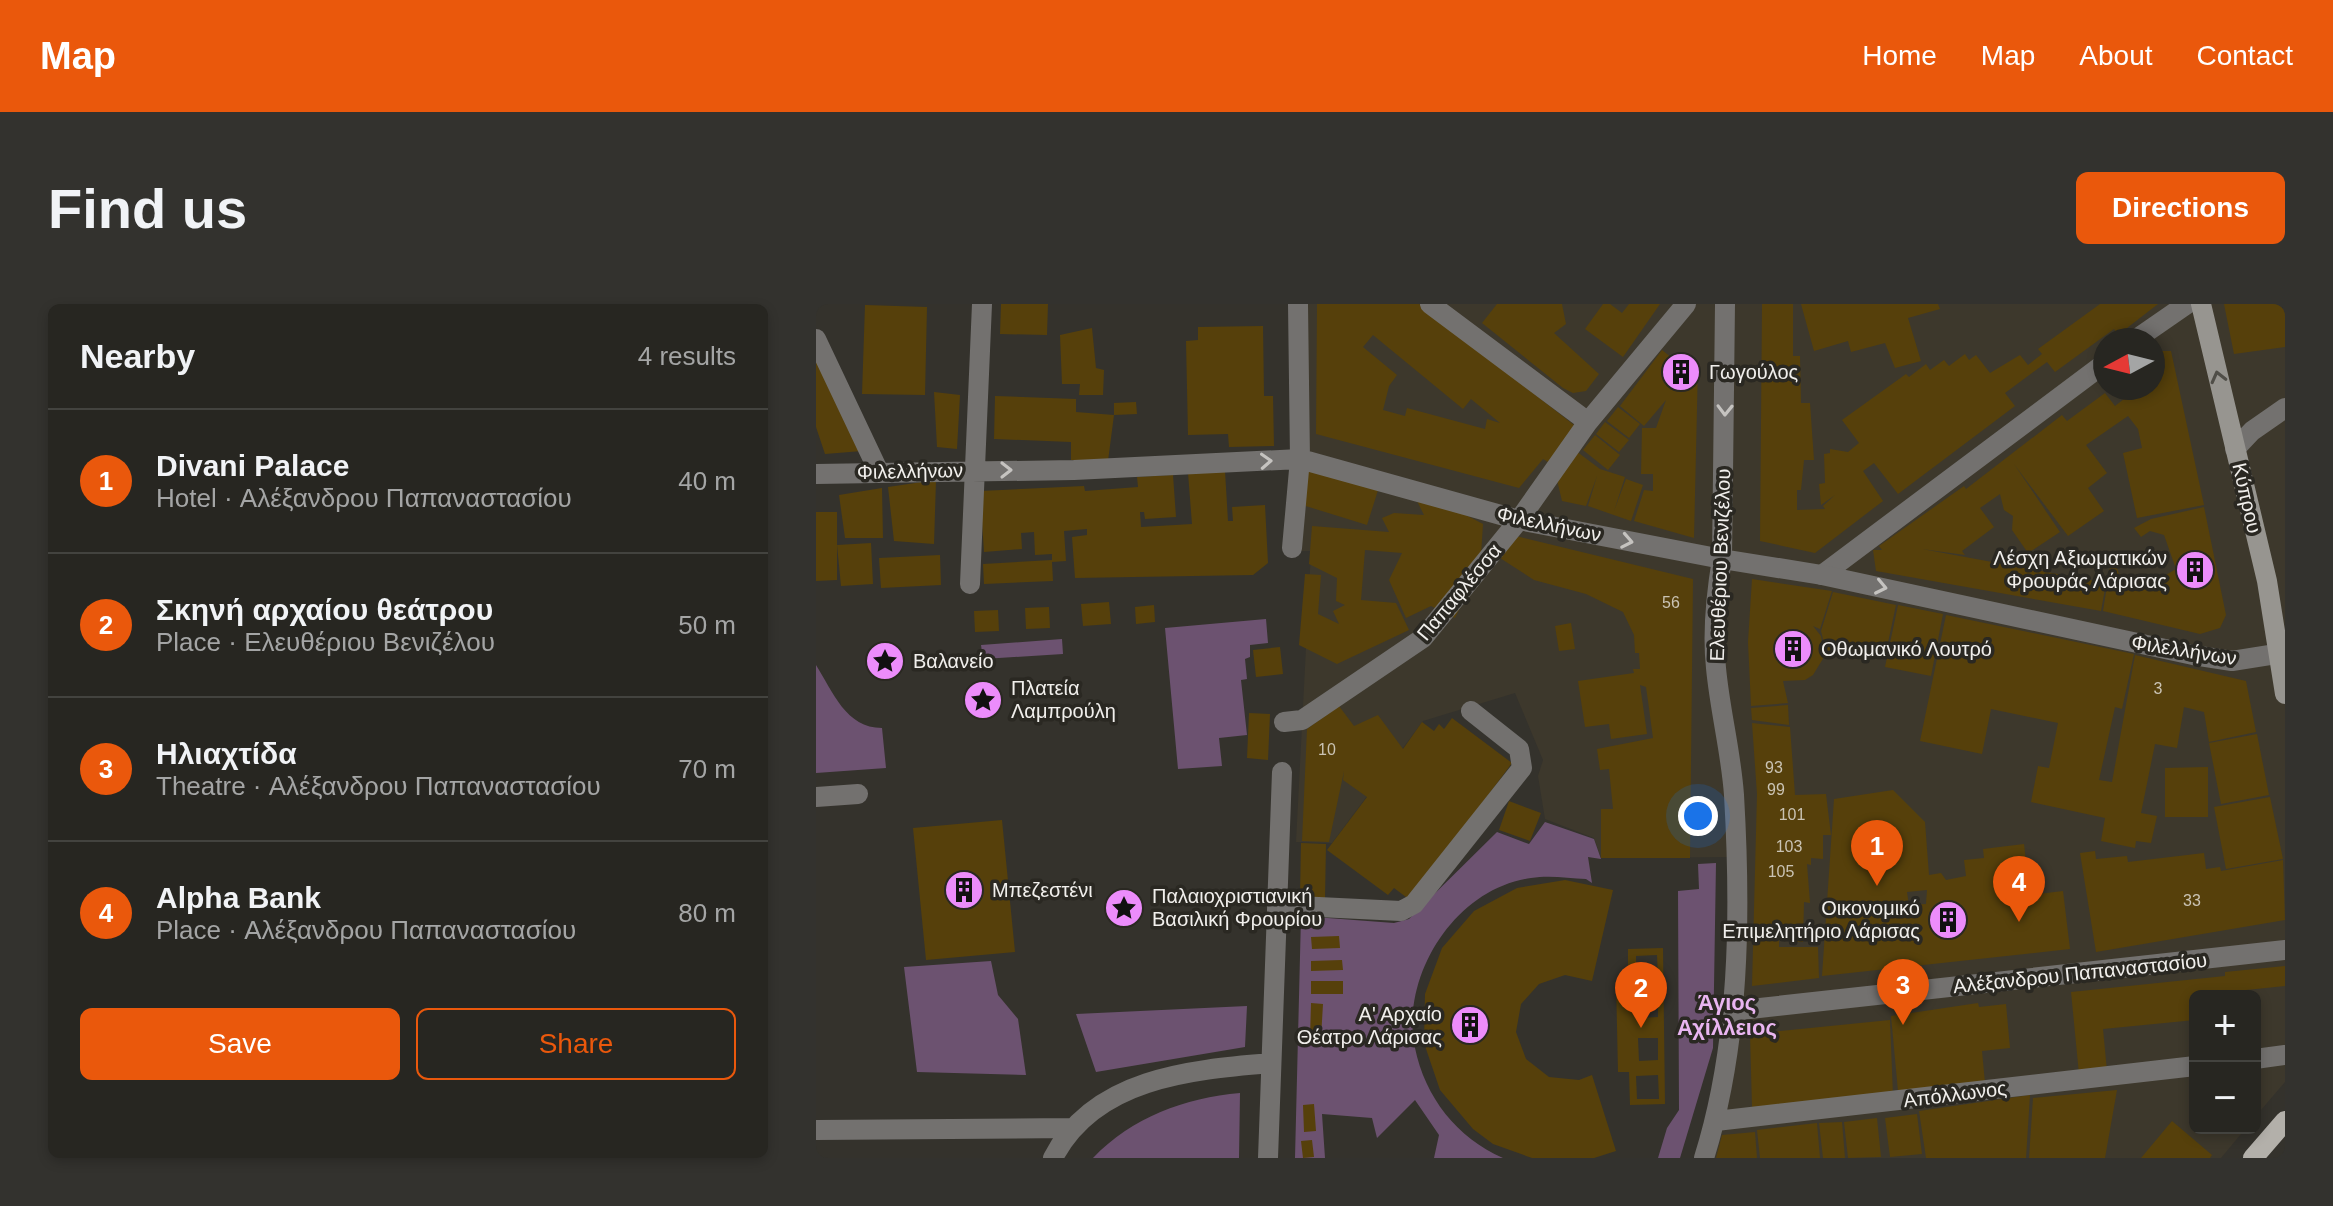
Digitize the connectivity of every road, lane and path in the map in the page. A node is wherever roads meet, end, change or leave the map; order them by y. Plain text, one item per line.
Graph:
1 (982, 304) edge
2 (1298, 304) edge
3 (1430, 304) edge
4 (1686, 304) edge
5 (1725, 304) edge
6 (2187, 304) edge
7 (2201, 304) edge
8 (2152, 328) edge
9 (816, 339) edge
10 (2093, 372) edge
11 (2285, 408) edge
12 (1588, 422) junction
13 (2235, 449) junction
14 (1300, 459) junction
15 (878, 470) junction
16 (975, 470) junction
17 (816, 474) edge
18 (1519, 520) junction
19 (1292, 548) dead end
20 (1722, 559) junction
21 (1822, 575) junction
22 (970, 584) dead end
23 (2276, 654) junction
24 (2285, 694) edge
25 (1471, 711) dead end
26 (1284, 722) dead end
27 (1282, 772) dead end
28 (858, 794) dead end
29 (816, 797) edge
30 (1277, 905) junction
31 (2285, 950) edge
32 (1732, 1011) junction
33 (2285, 1055) edge
34 (2261, 1058) edge
35 (1271, 1063) junction
36 (2189, 1067) edge
37 (1716, 1121) junction
38 (2285, 1121) edge
39 (1070, 1128) junction
40 (816, 1130) edge
41 (1053, 1158) edge
42 (1268, 1158) edge
43 (1704, 1158) edge
44 (2253, 1158) edge

1 - 16 street
2 - 14 street
3 - 12 street
4 - 12 street, Παπαφλέσσα
5 -> 20 street, Ελευθέριου Βενιζέλου
6 - 8 street
13 -> 7 main road, Κύπρου
9 - 15 street
10 - 21 street
11 - 13 street
12 - 18 street, Παπαφλέσσα
13 - 23 main road, Κύπρου
16 -> 14 street, Φιλελλήνων
14 - 18 street, Φιλελλήνων
14 - 19 street
15 - 16 street, Φιλελλήνων
15 - 17 street, Φιλελλήνων
16 - 22 street
18 -> 20 street, Φιλελλήνων
18 - 26 street, Παπαφλέσσα
20 - 21 street, Φιλελλήνων
20 - 32 street, Ελευθέριου Βενιζέλου
21 -> 23 street, Φιλελλήνων
23 - 24 main road, Κύπρου
25 - 30 street
27 - 30 street
28 - 29 street
30 - 35 street
31 - 32 street, Αλέξανδρου Παπαναστασίου
32 - 37 street, Ελευθέριου Βενιζέλου
33 - 34 street
35 - 39 street
35 - 42 street
36 - 37 street, Απόλλωνος
37 - 43 street, Ελευθέριου Βενιζέλου
38 - 44 main road
39 - 40 street
39 - 41 street

